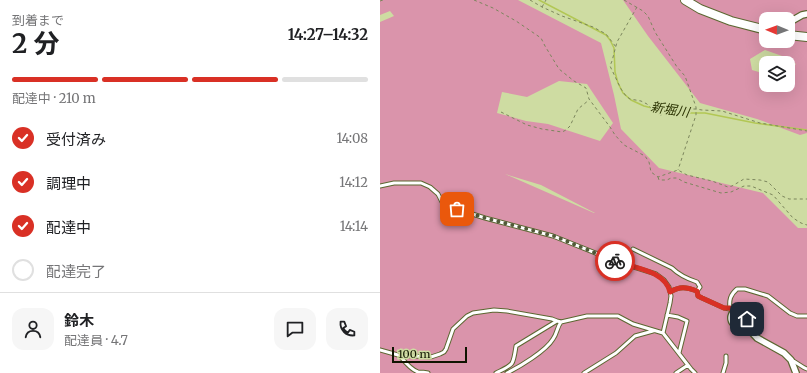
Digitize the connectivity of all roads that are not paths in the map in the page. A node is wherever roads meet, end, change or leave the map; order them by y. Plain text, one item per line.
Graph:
1 (685, 0) edge
2 (807, 14) edge
3 (795, 19) edge
4 (759, 28) edge
5 (795, 36) edge
6 (807, 37) edge
7 (380, 186) edge
8 (633, 249) dead end
9 (697, 291) junction
10 (670, 292) junction
11 (732, 310) junction
12 (667, 315) junction
13 (807, 316) edge
14 (557, 321) junction
15 (561, 322) junction
16 (744, 324) junction
17 (655, 331) junction
18 (663, 333) junction
19 (380, 350) edge
20 (679, 353) junction
21 (400, 356) junction
22 (726, 356) dead end
23 (791, 360) junction
24 (688, 365) junction
25 (807, 368) edge
26 (428, 373) edge
27 (496, 373) edge
28 (507, 373) edge
29 (584, 373) edge
30 (676, 373) edge
31 (696, 373) edge
32 (723, 373) edge
33 (796, 373) edge

1 - 4 street
2 - 3 street
5 - 6 street
7 - 10 lane
8 - 9 lane
9 - 10 lane
9 - 11 lane
10 - 12 lane
11 - 13 lane
11 - 16 street
11 - 16 street
12 - 18 lane
12 - 20 lane
14 - 15 lane
14 - 21 lane
14 - 27 lane
15 - 17 lane
15 - 28 lane
16 - 23 street
17 - 18 lane
17 - 29 lane
18 - 20 lane
19 - 21 lane
20 - 24 lane
21 - 26 lane
22 - 32 lane
23 - 25 lane
23 - 33 street
24 - 30 lane
24 - 31 lane

